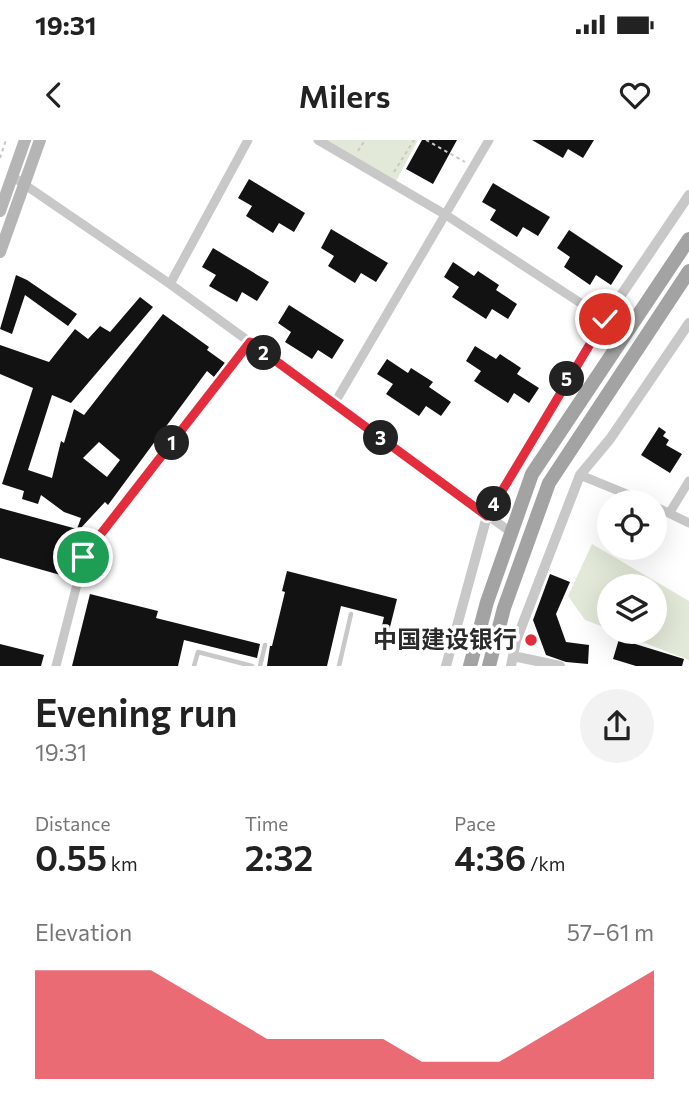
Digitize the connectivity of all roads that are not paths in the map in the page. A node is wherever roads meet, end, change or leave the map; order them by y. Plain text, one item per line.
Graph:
1 (24, 140) edge
2 (40, 140) edge
3 (248, 140) edge
4 (318, 140) edge
5 (489, 140) edge
6 (12, 176) junction
7 (24, 184) junction
8 (689, 195) edge
9 (0, 211) edge
10 (446, 215) junction
11 (689, 239) edge
12 (0, 252) edge
13 (689, 271) edge
14 (170, 284) junction
15 (605, 319) junction
16 (689, 323) edge
17 (250, 342) junction
18 (334, 404) junction
19 (580, 475) junction
20 (689, 483) edge
21 (617, 490) edge
22 (667, 511) edge
23 (670, 512) junction
24 (487, 516) junction
25 (689, 523) edge
26 (512, 533) junction
27 (351, 614) dead end
28 (265, 645) dead end
29 (512, 661) edge
30 (56, 666) edge
31 (194, 666) edge
32 (253, 666) edge
33 (260, 666) edge
34 (339, 666) edge
35 (446, 666) edge
36 (470, 666) edge
37 (489, 666) edge
38 (560, 666) edge

1 - 6 main road
2 - 7 main road
3 - 14 street
4 - 10 street
5 - 10 street
6 - 7 street
6 - 9 main road
7 - 12 main road
7 - 14 street
8 - 15 street
10 - 15 street
10 - 18 street
11 - 26 main road
13 - 37 main road
14 - 17 street
15 - 24 street
16 - 19 street
17 - 18 street
17 - 30 street
18 - 24 street
19 - 21 street
19 - 29 street
20 - 23 street
22 - 23 street
23 - 25 street
24 - 26 street
24 - 35 street
26 - 36 main road
27 - 34 lane
28 - 33 lane
29 - 38 street
31 - 32 lane

